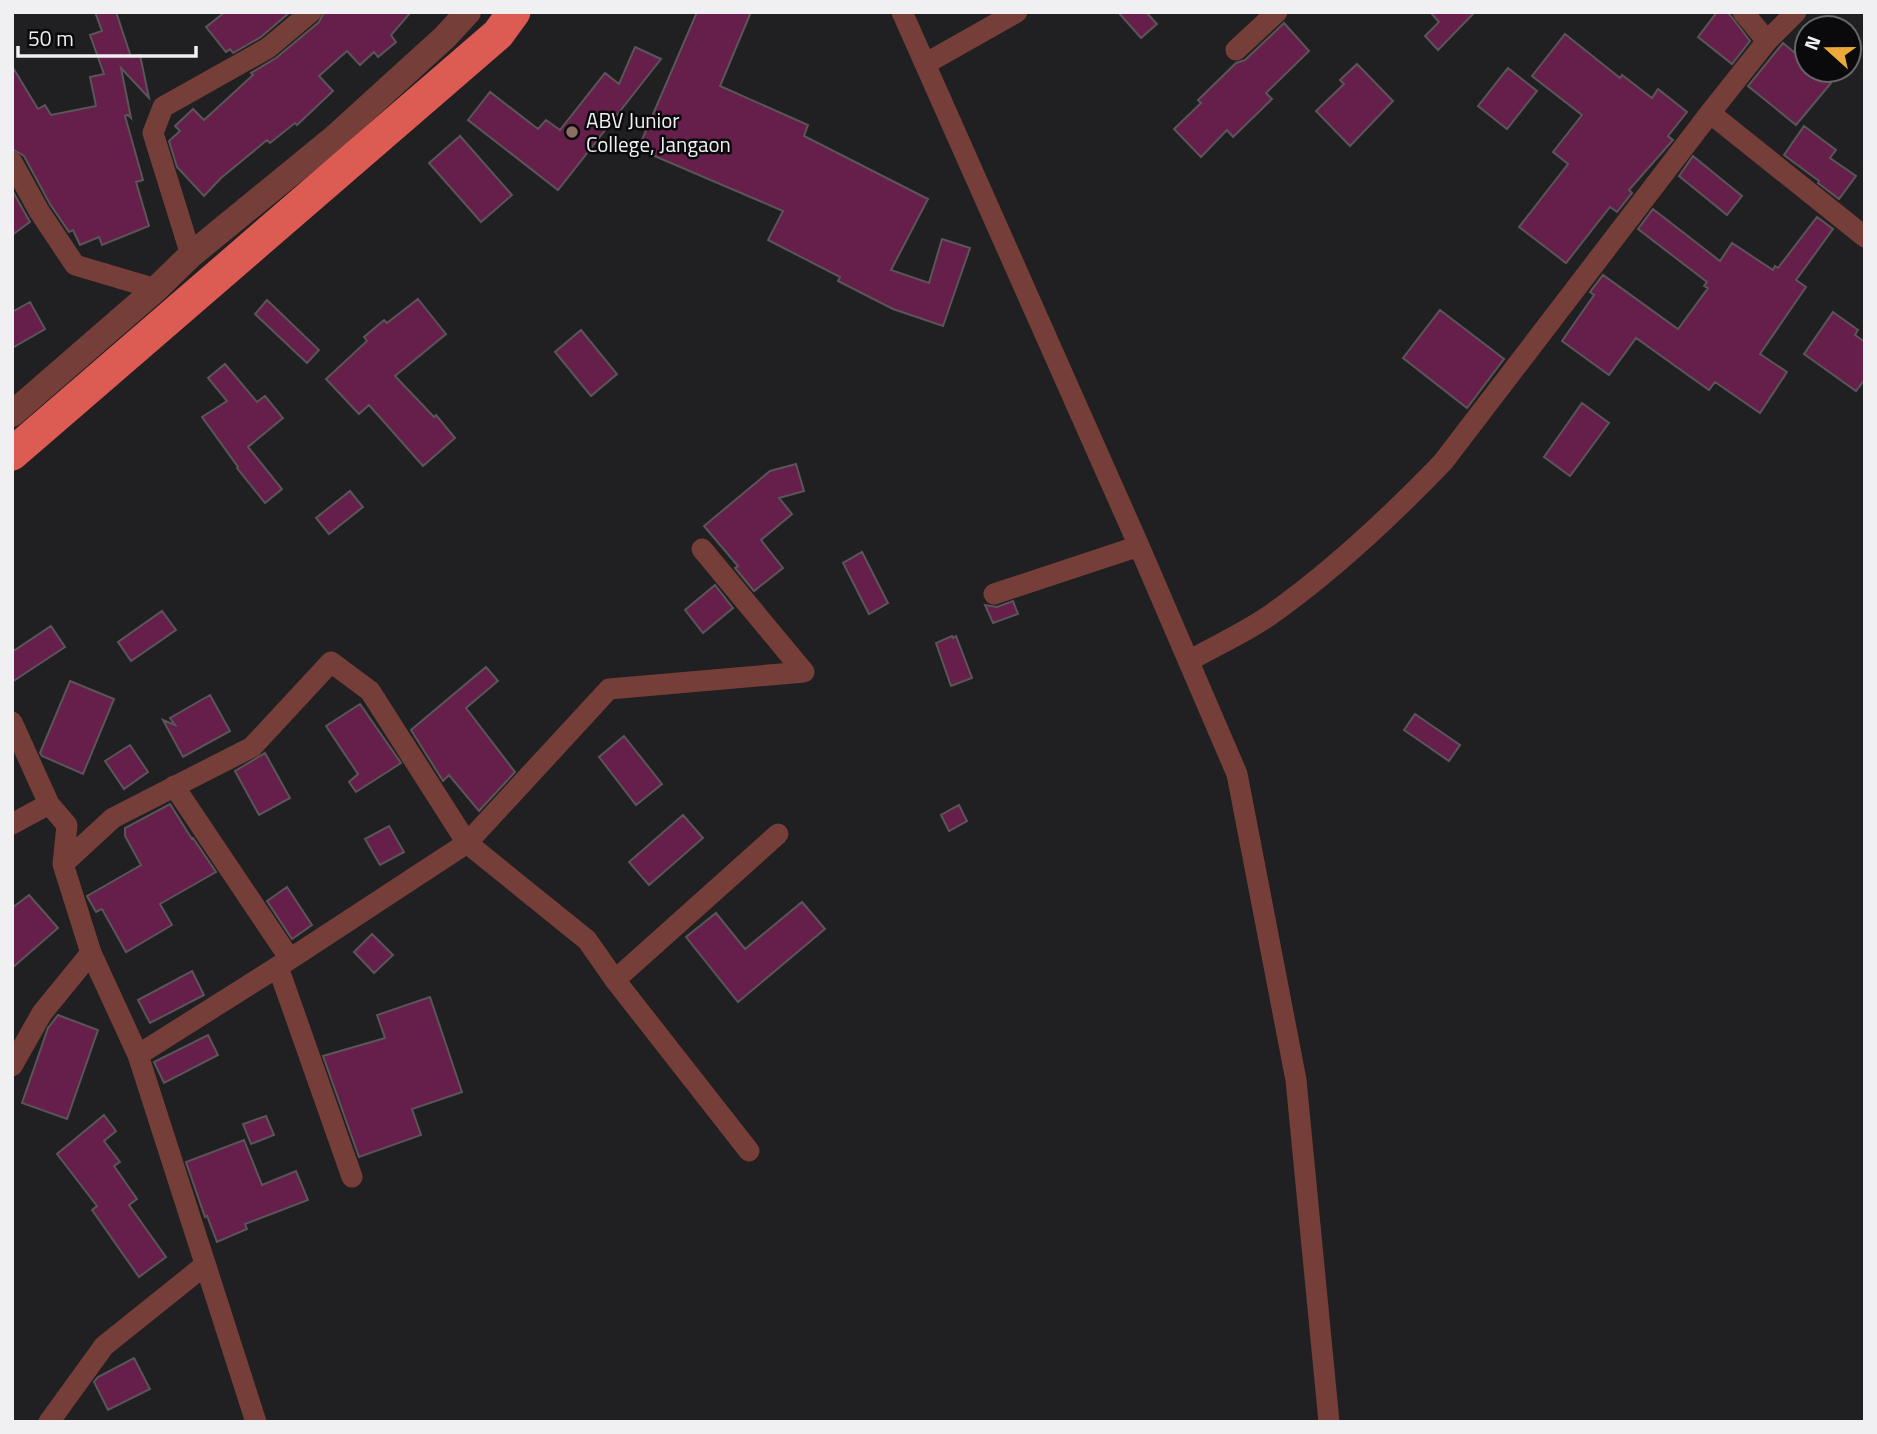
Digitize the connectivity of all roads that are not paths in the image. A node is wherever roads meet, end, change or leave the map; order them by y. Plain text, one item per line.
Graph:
1 (311, 12) edge
2 (468, 12) edge
3 (514, 12) edge
4 (902, 12) edge
5 (1017, 12) edge
6 (1277, 12) edge
7 (1742, 12) edge
8 (1796, 12) edge
9 (1767, 41) junction
10 (1236, 50) dead end
11 (925, 64) junction
12 (1710, 113) junction
13 (12, 162) edge
14 (1865, 237) edge
15 (191, 255) junction
16 (156, 289) junction
17 (12, 414) edge
18 (12, 454) edge
19 (1139, 545) junction
20 (702, 549) dead end
21 (994, 594) dead end
22 (1189, 661) junction
23 (12, 722) edge
24 (174, 786) junction
25 (49, 804) junction
26 (12, 824) edge
27 (778, 834) dead end
28 (467, 843) junction
29 (63, 864) junction
30 (91, 953) junction
31 (284, 963) junction
32 (615, 980) junction
33 (138, 1055) junction
34 (12, 1066) edge
35 (748, 1151) dead end
36 (352, 1177) dead end
37 (205, 1265) junction
38 (49, 1422) edge
39 (256, 1422) edge
40 (1329, 1422) edge

1 - 15 street
2 - 15 street
3 - 18 highway
4 - 11 street
5 - 11 street
6 - 10 street
7 - 9 street
8 - 9 street
9 - 12 street
11 - 19 street
12 - 14 street
12 - 22 street
13 - 16 street
15 - 16 street
16 - 17 street
19 - 21 street
19 - 22 street
20 - 28 street
22 - 40 street
23 - 25 street
24 - 28 street
24 - 29 street
24 - 31 street
25 - 26 street
25 - 29 street
27 - 32 street
28 - 31 street
28 - 32 street
29 - 30 street
30 - 33 street
30 - 34 street
31 - 33 street
31 - 36 street
32 - 35 street
33 - 37 street
37 - 38 street
37 - 39 street

